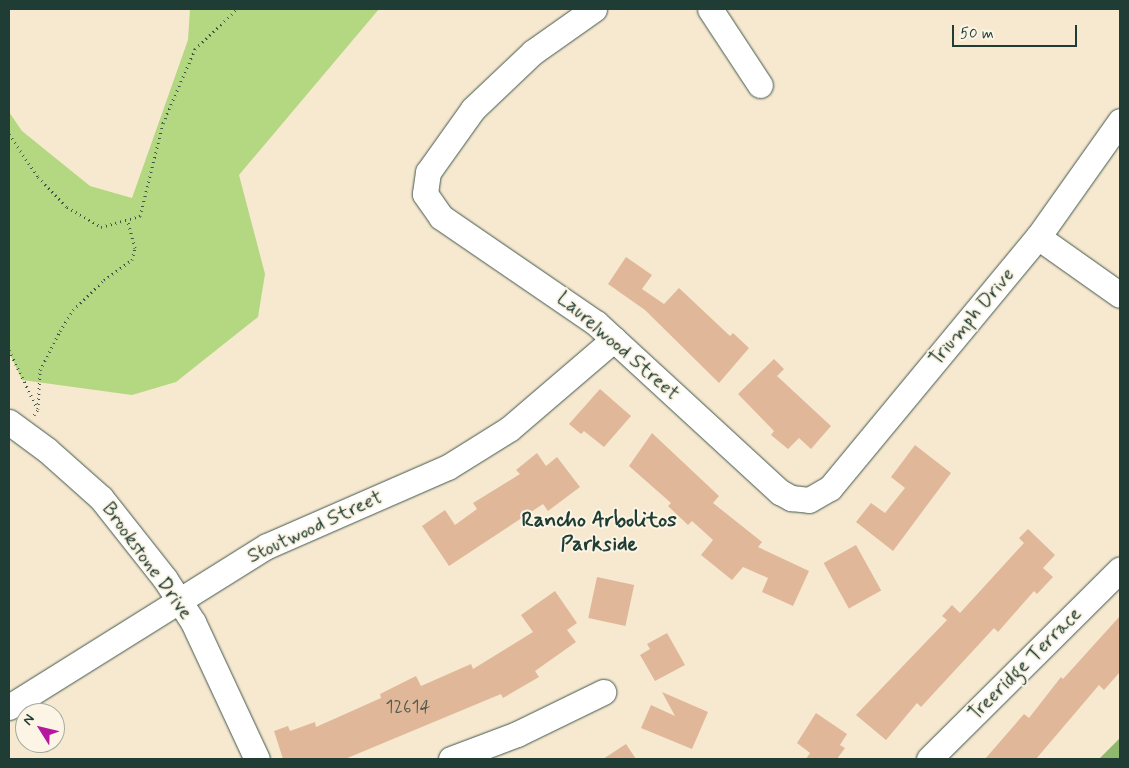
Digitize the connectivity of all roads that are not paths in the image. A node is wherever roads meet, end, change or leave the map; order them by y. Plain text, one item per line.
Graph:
1 (594, 9) edge
2 (710, 9) edge
3 (760, 85) dead end
4 (1120, 121) edge
5 (1038, 237) junction
6 (1120, 295) edge
7 (614, 339) junction
8 (9, 422) edge
9 (809, 500) joint
10 (1120, 569) edge
11 (180, 600) junction
12 (603, 692) dead end
13 (9, 707) edge
14 (257, 759) edge
15 (451, 759) edge
16 (929, 759) edge

1 - 7 street, Laurelwood Street
2 - 3 street
4 - 5 street, Triumph Drive
5 - 6 street
5 - 9 street, Triumph Drive
7 - 9 street, Laurelwood Street
7 - 11 street, Stoutwood Street
8 - 11 street, Brookstone Drive
10 - 16 street, Treeridge Terrace
11 - 13 street, Stoutwood Street
11 - 14 street, Brookstone Drive
12 - 15 street

